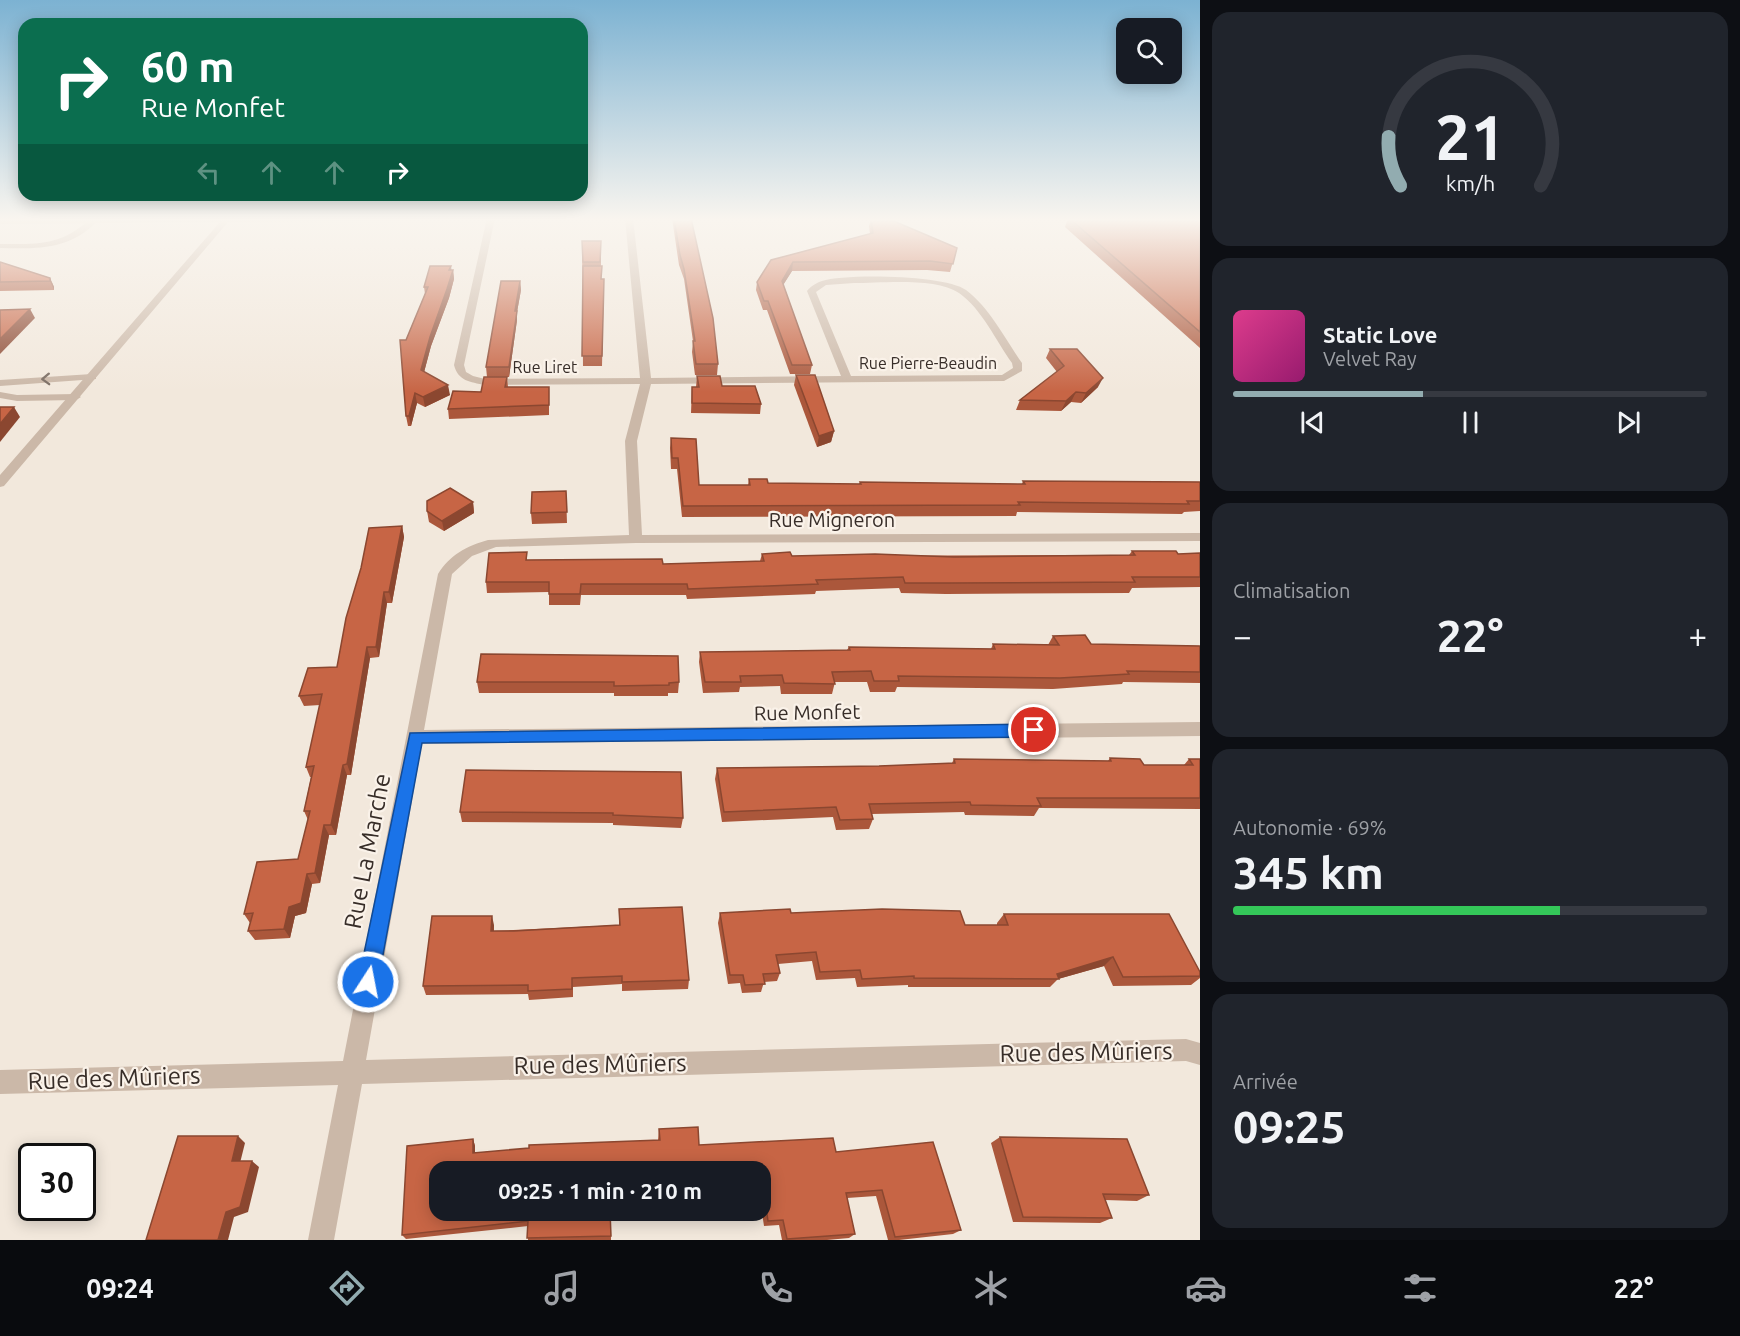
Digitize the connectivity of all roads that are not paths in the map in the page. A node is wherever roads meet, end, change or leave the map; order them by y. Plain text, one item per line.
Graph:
1 (178, 276) edge
2 (478, 276) edge
3 (635, 276) edge
4 (92, 377) junction
5 (847, 379) junction
6 (646, 381) junction
7 (0, 383) edge
8 (0, 395) edge
9 (76, 397) junction
10 (0, 483) edge
11 (1200, 537) edge
12 (636, 539) junction
13 (466, 552) joint
14 (1200, 729) edge
15 (415, 737) junction
16 (1200, 1054) edge
17 (351, 1070) junction
18 (0, 1082) edge
19 (321, 1240) edge

1 - 4 street
2 - 6 street, Rue Liret
3 - 6 street
4 -> 7 street
4 - 9 street
5 - 5 street, Rue Pierre-Beaudin
5 - 6 street, Rue Pierre-Beaudin
6 - 12 street
8 - 9 street
9 - 10 street
11 - 12 street, Rue Migneron
12 - 13 street, Rue Migneron
13 - 15 street, Rue La Marche
14 - 15 street, Rue Monfet
15 - 17 street, Rue La Marche
16 - 17 street, Rue des Mûriers
17 - 18 street, Rue des Mûriers
17 - 19 street, Rue La Marche

